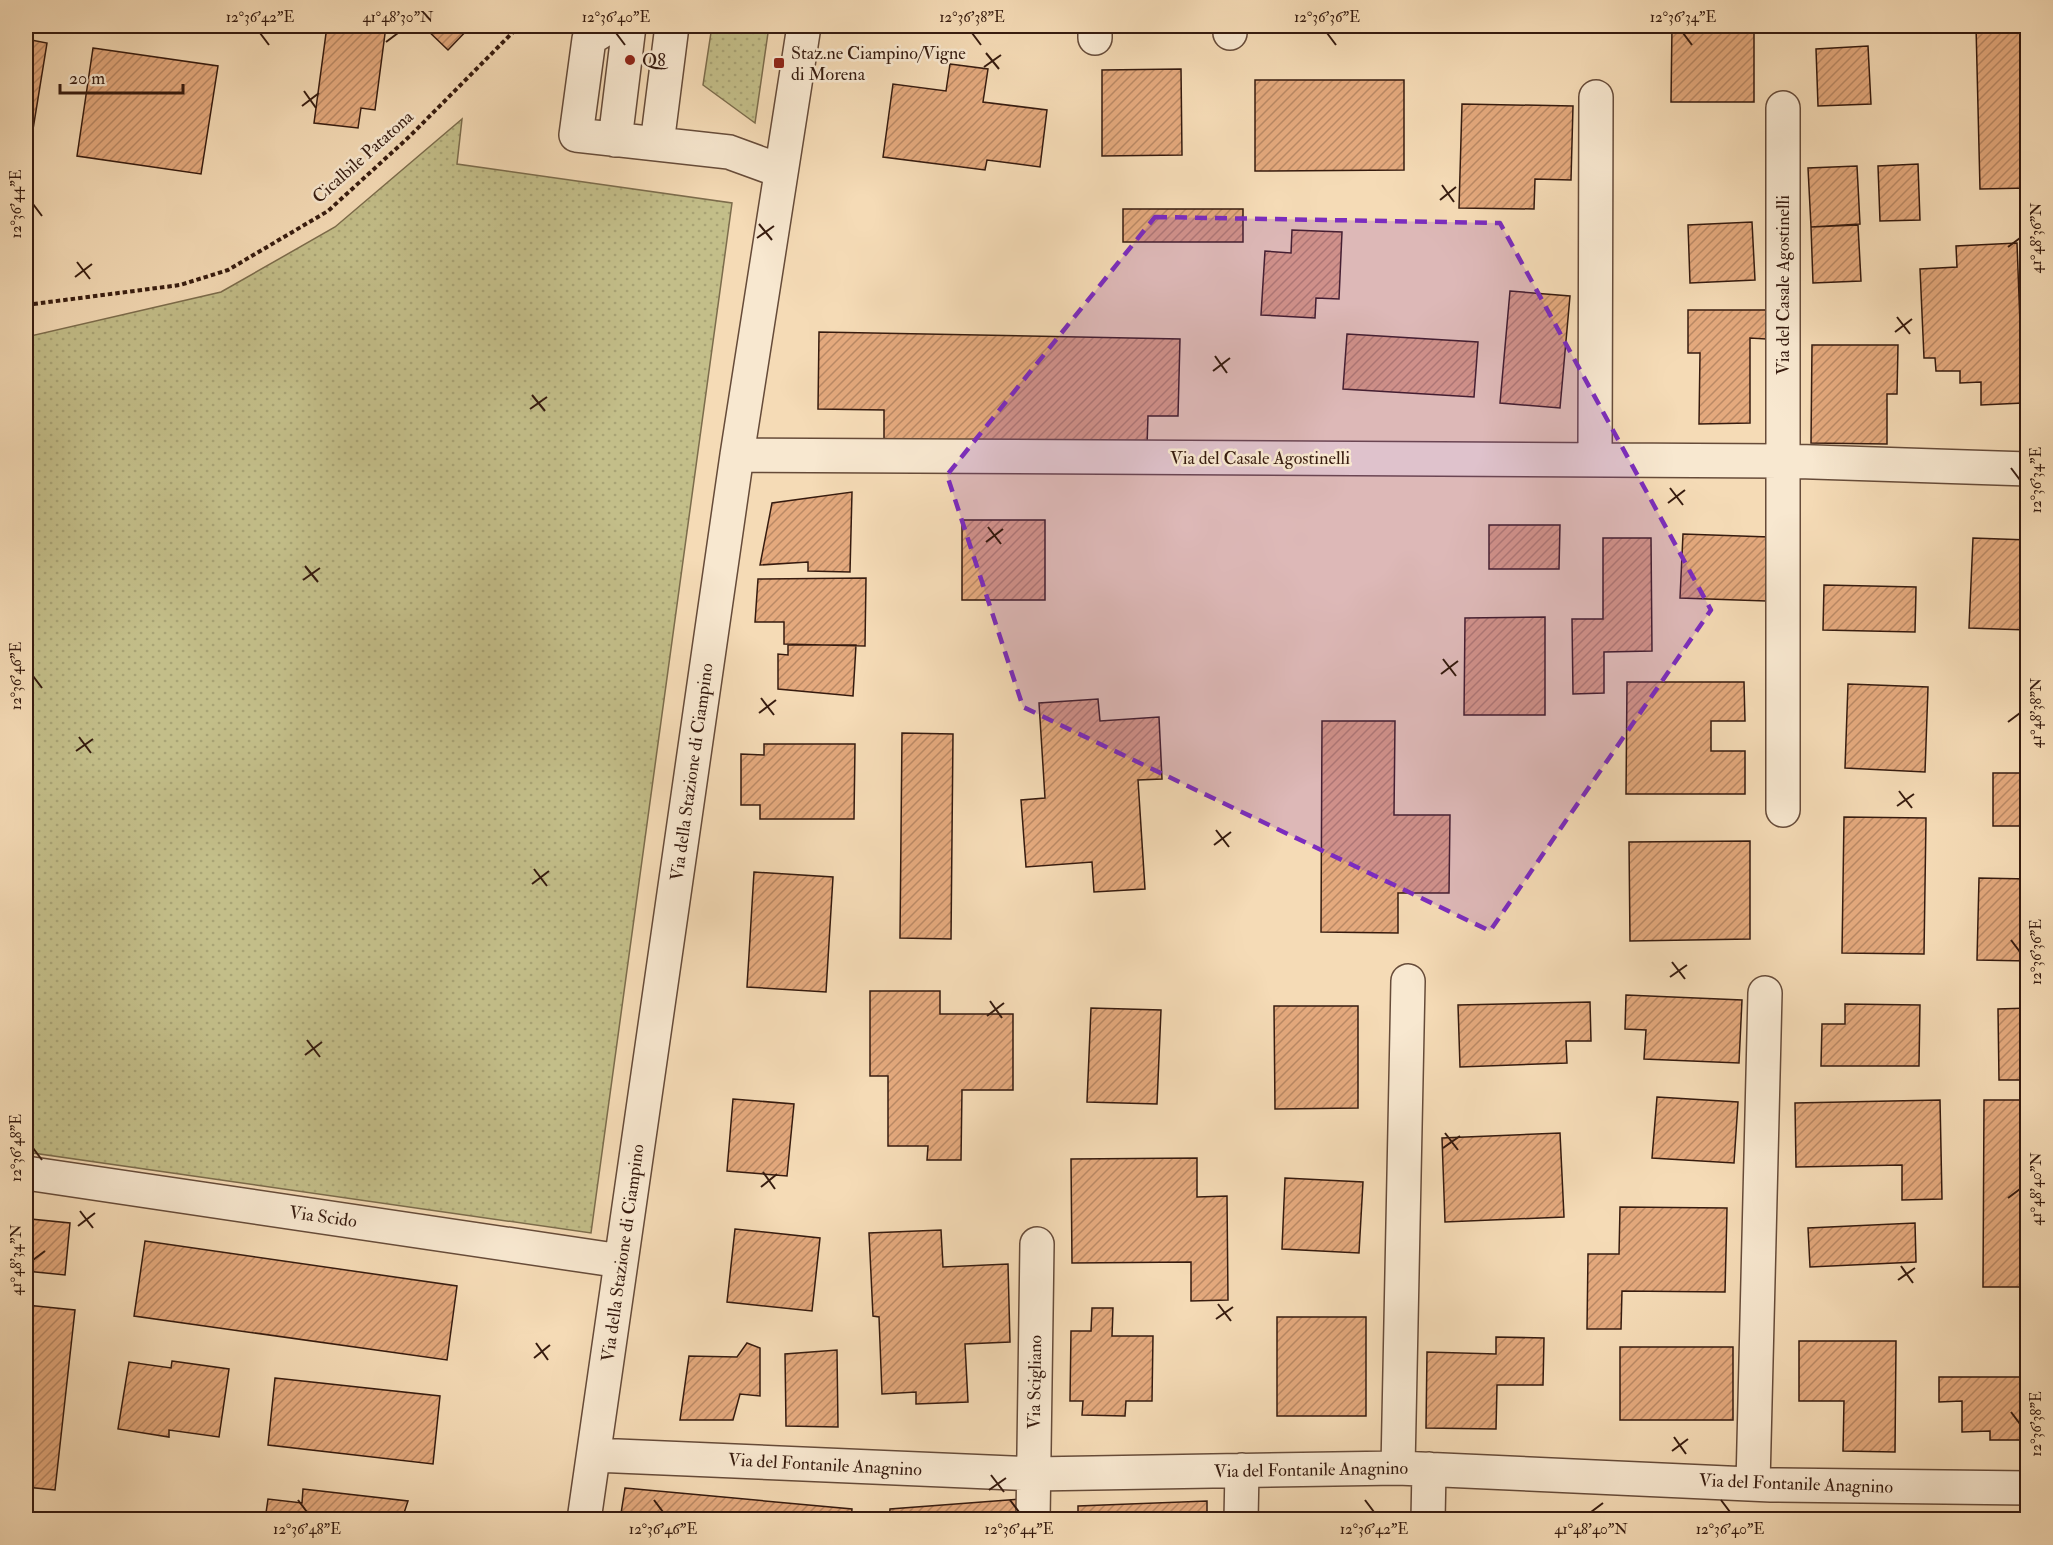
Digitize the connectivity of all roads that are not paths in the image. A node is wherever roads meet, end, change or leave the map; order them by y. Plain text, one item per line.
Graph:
1 (610, 26) edge
2 (629, 26) edge
3 (672, 26) edge
4 (804, 26) edge
5 (1596, 97) dead end
6 (1784, 108) dead end
7 (615, 140) junction
8 (657, 144) junction
9 (781, 171) junction
10 (737, 455) junction
11 (1595, 460) junction
12 (1783, 461) junction
13 (2028, 470) edge
14 (1783, 810) dead end
15 (1408, 981) dead end
16 (1765, 993) dead end
17 (26, 1173) edge
18 (1038, 1244) dead end
19 (621, 1261) junction
20 (594, 1455) junction
21 (1413, 1468) junction
22 (1242, 1470) junction
23 (1034, 1474) junction
24 (1753, 1484) junction
25 (2028, 1488) edge
26 (584, 1520) edge
27 (1033, 1520) edge
28 (1241, 1520) edge
29 (1428, 1520) edge

1 - 7 street
2 - 7 street
3 - 8 street
4 - 9 street, Via della Stazione di Ciampino
5 - 11 street
6 - 12 street, Via del Casale Agostinelli
7 - 8 street
8 - 9 street
9 - 10 street, Via della Stazione di Ciampino
10 - 11 street, Via del Casale Agostinelli
10 - 19 street, Via della Stazione di Ciampino
11 - 12 street, Via del Casale Agostinelli
12 - 13 street, Via del Casale Agostinelli
12 - 14 street, Via del Casale Agostinelli
15 - 21 street
16 - 24 street
17 - 19 street, Via Scido
18 - 23 street, Via Scigliano
19 - 20 street, Via della Stazione di Ciampino
20 - 23 street, Via del Fontanile Anagnino
20 - 26 street, Via della Stazione di Ciampino
21 - 22 street, Via del Fontanile Anagnino
21 - 24 street, Via del Fontanile Anagnino
21 - 29 street
22 - 23 street, Via del Fontanile Anagnino
22 - 28 street
23 - 27 street, Via Scigliano
24 - 25 street, Via del Fontanile Anagnino

